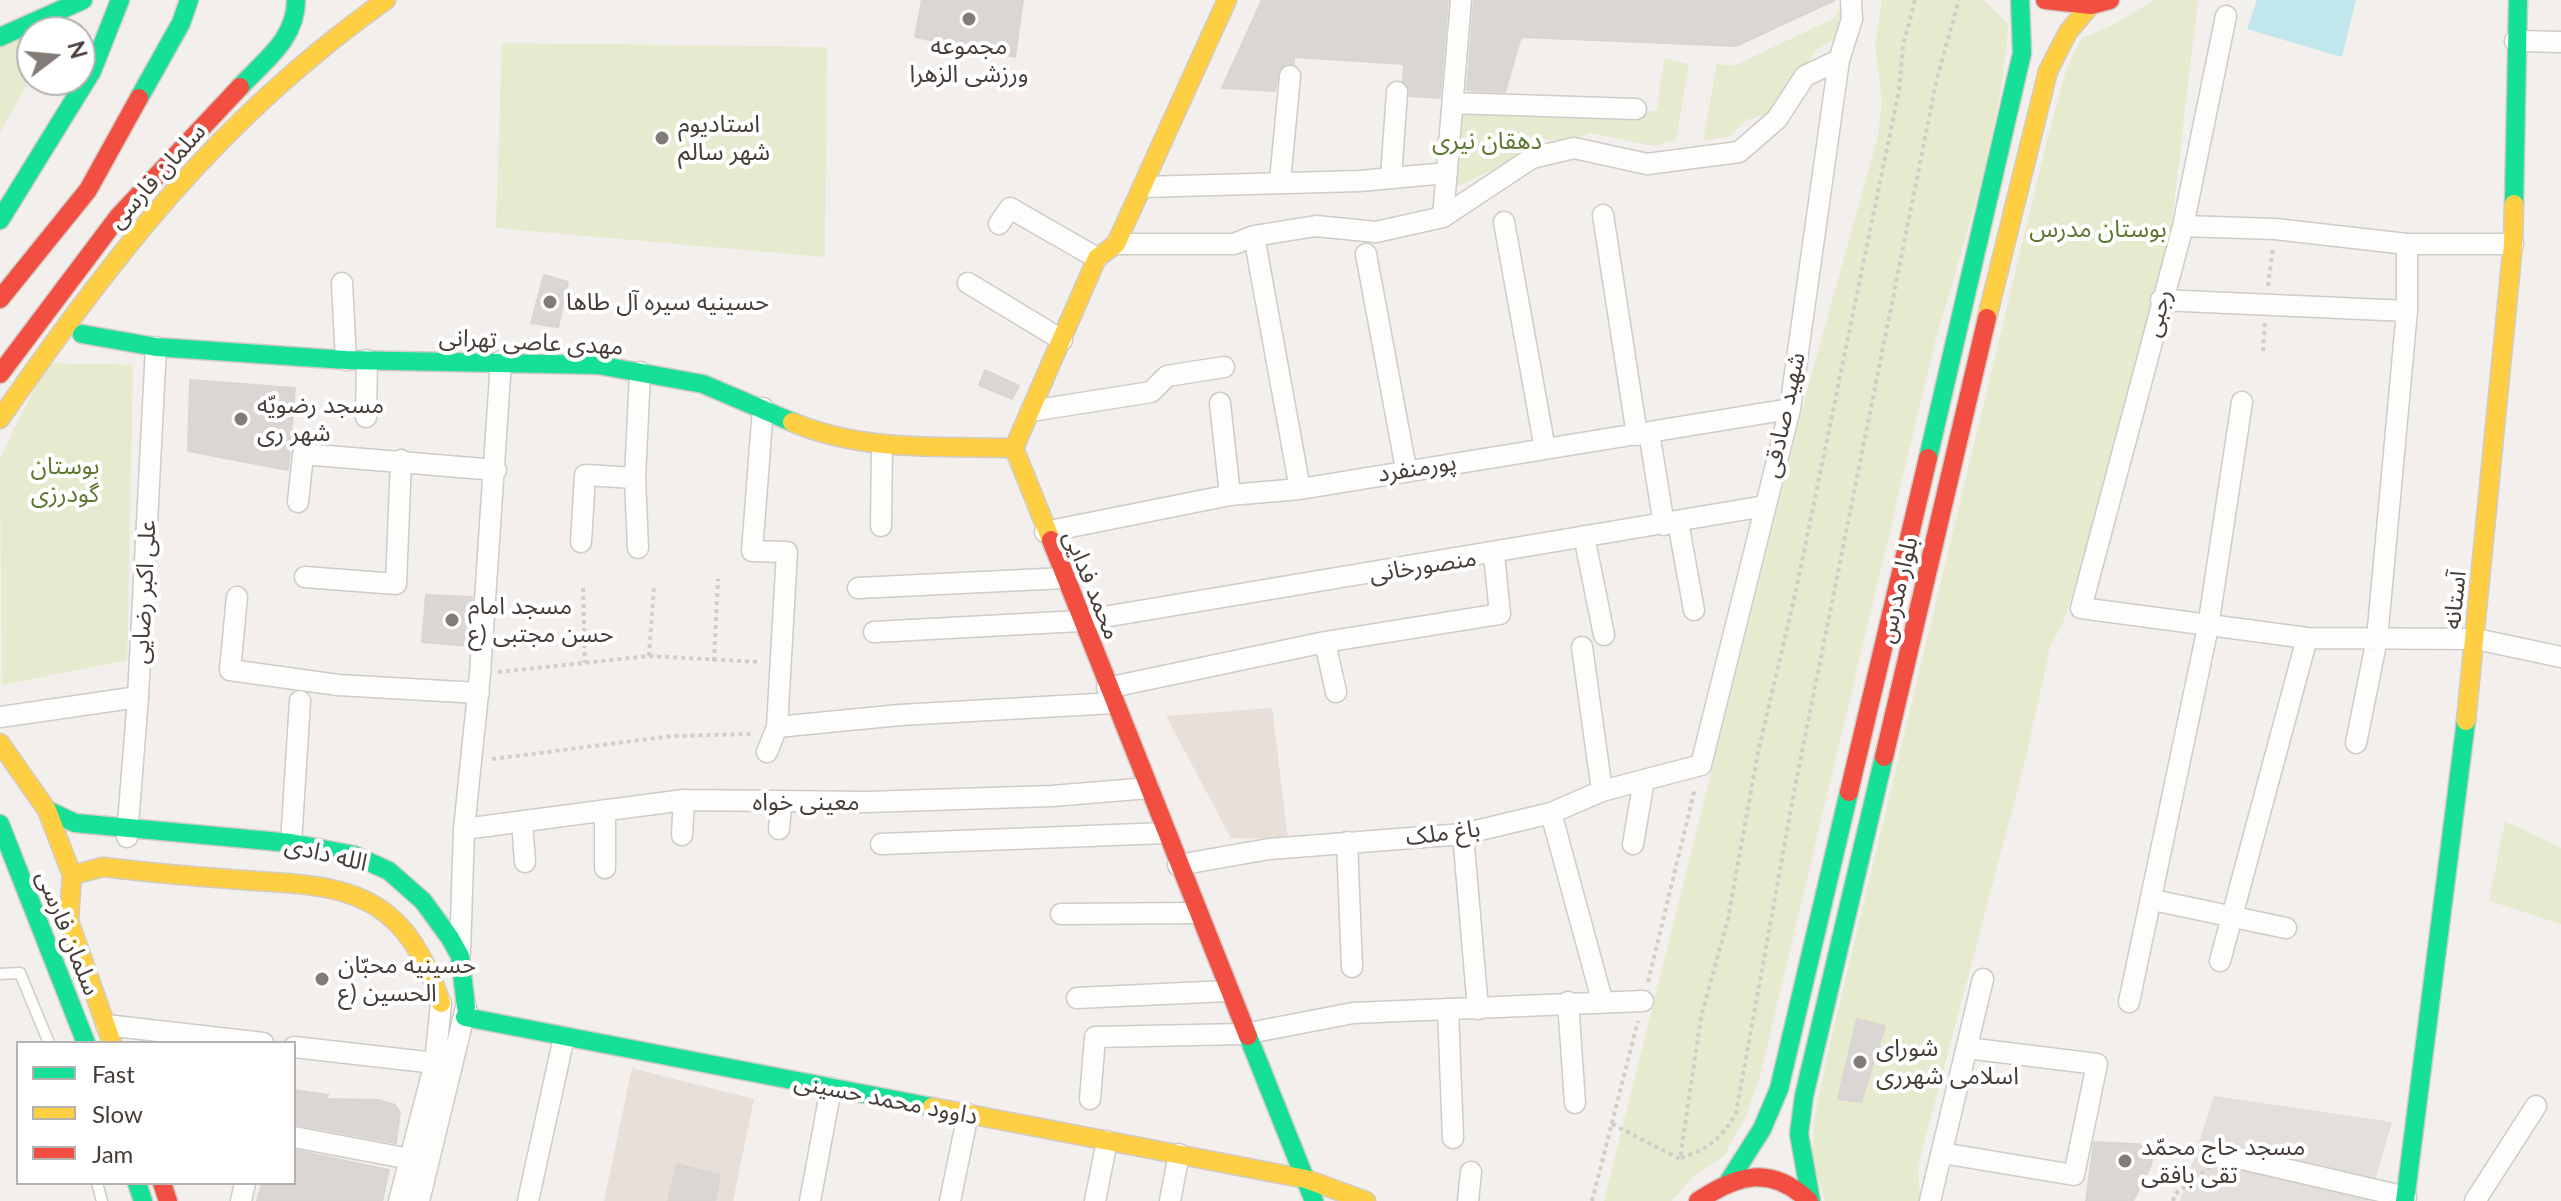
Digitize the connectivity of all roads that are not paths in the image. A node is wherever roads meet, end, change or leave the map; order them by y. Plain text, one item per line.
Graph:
1 (83, 0) edge
2 (120, 0) edge
3 (189, 0) edge
4 (296, 0) edge
5 (386, 0) edge
6 (1227, 0) edge
7 (1461, 0) edge
8 (1851, 0) edge
9 (2020, 0) edge
10 (2045, 0) edge
11 (2110, 0) edge
12 (2518, 0) edge
13 (2091, 5) junction
14 (2226, 16) dead end
15 (0, 37) edge
16 (2515, 41) junction
17 (2561, 42) edge
18 (1839, 60) junction
19 (1290, 76) dead end
20 (1397, 92) dead end
21 (1453, 103) junction
22 (1636, 109) dead end
23 (1447, 173) junction
24 (1391, 177) junction
25 (1280, 181) junction
26 (1143, 187) junction
27 (1603, 215) dead end
28 (1443, 217) junction
29 (0, 220) edge
30 (1504, 222) dead end
31 (999, 224) dead end
32 (2183, 226) junction
33 (1254, 236) junction
34 (1116, 244) junction
35 (2407, 244) junction
36 (2513, 244) junction
37 (1366, 254) dead end
38 (1097, 258) junction
39 (342, 283) dead end
40 (968, 283) dead end
41 (0, 299) edge
42 (2161, 300) junction
43 (2407, 311) junction
44 (82, 334) dead end
45 (1062, 340) junction
46 (156, 347) junction
47 (356, 360) junction
48 (501, 361) junction
49 (1224, 367) dead end
50 (640, 372) junction
51 (0, 374) edge
52 (2242, 402) dead end
53 (1220, 403) dead end
54 (763, 408) junction
55 (1790, 409) junction
56 (1031, 411) junction
57 (366, 417) dead end
58 (0, 419) edge
59 (1643, 434) junction
60 (882, 445) junction
61 (1014, 448) junction
62 (1545, 449) junction
63 (401, 460) junction
64 (1406, 469) junction
65 (496, 470) junction
66 (635, 478) junction
67 (1300, 489) junction
68 (1230, 495) junction
69 (298, 502) dead end
70 (1765, 506) junction
71 (1671, 524) junction
72 (881, 526) dead end
73 (1045, 532) junction
74 (1584, 536) junction
75 (581, 542) dead end
76 (638, 548) dead end
77 (1494, 554) junction
78 (305, 577) dead end
79 (1065, 578) junction
80 (858, 588) dead end
81 (237, 597) dead end
82 (1694, 610) dead end
83 (1080, 621) junction
84 (2208, 627) junction
85 (874, 632) dead end
86 (1604, 635) dead end
87 (2307, 638) junction
88 (2377, 639) junction
89 (2476, 639) junction
90 (1325, 642) junction
91 (1582, 647) dead end
92 (2561, 657) edge
93 (480, 684) junction
94 (1336, 692) dead end
95 (1110, 695) junction
96 (138, 697) junction
97 (300, 701) dead end
98 (0, 717) edge
99 (0, 743) edge
100 (2356, 743) dead end
101 (1701, 765) joint
102 (1644, 780) junction
103 (1149, 788) junction
104 (1602, 791) junction
105 (684, 800) junction
106 (781, 804) junction
107 (47, 810) junction
108 (605, 810) junction
109 (1551, 813) junction
110 (522, 822) junction
111 (111, 826) junction
112 (464, 829) junction
113 (779, 829) dead end
114 (2, 832) edge
115 (1166, 833) junction
116 (1463, 834) junction
117 (682, 835) dead end
118 (127, 841) dead end
119 (1347, 842) junction
120 (291, 843) junction
121 (881, 844) dead end
122 (1633, 844) dead end
123 (525, 862) dead end
124 (1178, 865) junction
125 (103, 867) junction
126 (605, 868) dead end
127 (72, 875) junction
128 (2153, 900) junction
129 (1197, 913) junction
130 (1061, 914) dead end
131 (2234, 918) junction
132 (2286, 928) dead end
133 (460, 956) junction
134 (2220, 961) dead end
135 (1352, 967) dead end
136 (0, 974) edge
137 (1983, 979) dead end
138 (1227, 991) junction
139 (1077, 998) dead end
140 (1602, 1000) junction
141 (1643, 1001) dead end
142 (1568, 1002) junction
143 (2129, 1002) dead end
144 (441, 1003) joint
145 (1448, 1009) junction
146 (1478, 1009) junction
147 (466, 1012) junction
148 (109, 1034) edge
149 (1244, 1034) junction
150 (564, 1037) junction
151 (48, 1041) edge
152 (85, 1041) edge
153 (229, 1041) edge
154 (296, 1047) edge
155 (1967, 1048) junction
156 (435, 1063) junction
157 (831, 1088) junction
158 (1090, 1099) dead end
159 (1575, 1103) dead end
160 (2536, 1106) dead end
161 (968, 1114) junction
162 (296, 1137) edge
163 (1453, 1138) dead end
164 (1107, 1141) junction
165 (1942, 1153) junction
166 (1179, 1154) junction
167 (2225, 1155) road end
168 (410, 1159) junction
169 (1471, 1172) dead end
170 (1306, 1179) junction
171 (1729, 1181) junction
172 (2411, 1200) edge
173 (399, 1201) edge
174 (419, 1201) edge
175 (528, 1201) edge
176 (810, 1201) edge
177 (950, 1201) edge
178 (1095, 1201) edge
179 (1170, 1201) edge
180 (1314, 1201) edge
181 (1366, 1201) edge
182 (1468, 1201) edge
183 (1698, 1201) edge
184 (1810, 1201) edge
185 (1930, 1201) edge
186 (2475, 1201) edge

1 - 15 main road
2 - 29 main road
3 - 41 main road
4 - 51 main road, سلمان فارسی
5 - 58 main road, سلمان فارسی
6 - 26 main road
7 - 21 street
8 - 18 street, شهید صادقی
9 - 171 main road, بلوار مدرس
10 - 13 main road
11 - 13 main road
12 - 16 main road, آستانه
13 - 184 main road, بلوار مدرس
14 - 32 street, رجبی
16 - 17 street
16 - 36 main road, آستانه
18 - 28 street
18 - 55 street, شهید صادقی
19 - 25 street
20 - 24 street
21 - 22 street
21 - 23 street
23 - 24 street
23 - 28 street
24 - 25 street
25 - 26 street
26 - 34 main road
27 - 59 street
28 - 33 street
30 - 62 street
31 - 38 street
32 - 35 street
32 - 42 street, رجبی
33 - 34 street
33 - 67 street
34 - 38 main road
35 - 36 street
35 - 43 street
36 - 89 main road, آستانه
37 - 64 street
38 - 45 main road
39 - 47 street
40 - 45 street
42 - 43 street
42 - 84 street, رجبی
43 - 88 street
44 - 46 main road, مهدی عاصی تهرانی
45 - 56 main road
46 - 47 main road, مهدی عاصی تهرانی
46 - 96 street, علی اکبر رضایی
47 - 48 main road, مهدی عاصی تهرانی
47 - 57 street
48 - 50 main road, مهدی عاصی تهرانی
48 - 65 street
49 - 56 street
50 - 54 main road, مهدی عاصی تهرانی
50 - 66 street
52 - 84 street
53 - 68 street
54 - 60 main road, مهدی عاصی تهرانی
54 - 95 street
55 - 59 street, پورمنفرد
55 - 70 street, شهید صادقی
56 - 61 main road
59 - 62 street, پورمنفرد
59 - 71 street
60 - 61 main road, مهدی عاصی تهرانی
60 - 72 street
61 - 73 main road, محمد فدایی
62 - 64 street, پورمنفرد
63 - 65 street
63 - 69 street
63 - 78 street
64 - 67 street, پورمنفرد
65 - 93 street
66 - 75 street
66 - 76 street
67 - 68 street, پورمنفرد
68 - 73 street, پورمنفرد
70 - 71 street, منصورخانی
70 - 101 street, شهید صادقی
71 - 74 street, منصورخانی
71 - 82 street
73 - 79 main road, محمد فدایی
74 - 77 street, منصورخانی
74 - 86 street
77 - 83 street, منصورخانی
77 - 90 street
79 - 80 street
79 - 83 main road, محمد فدایی
81 - 93 street
83 - 85 street, منصورخانی
83 - 95 main road, محمد فدایی
84 - 87 street
84 - 128 street
87 - 88 street
87 - 131 street
88 - 89 street
88 - 100 street
89 - 92 street
89 - 172 main road, آستانه
90 - 94 street
90 - 95 street
91 - 104 street
93 - 112 street
95 - 103 main road, محمد فدایی
96 - 98 street, علی اکبر رضایی
96 - 118 street
97 - 120 street
99 - 107 main road, سلمان فارسی
101 - 102 street, باغ ملک
102 - 104 street, باغ ملک
102 - 122 street
103 - 106 street, معینی خواه
103 - 115 main road, محمد فدایی
104 - 109 street, باغ ملک
105 - 106 street, معینی خواه
105 - 108 street, معینی خواه
105 - 117 street
106 - 113 street
107 - 111 main road, الله دادی
107 - 127 main road, سلمان فارسی
108 - 110 street, معینی خواه
108 - 126 street
109 - 116 street, باغ ملک
109 - 140 street
110 - 112 street, معینی خواه
110 - 123 street
111 - 120 main road, الله دادی
111 - 125 main road
112 - 133 street
114 - 152 main road, سلمان فارسی
115 - 121 street
115 - 124 main road, محمد فدایی
116 - 119 street, باغ ملک
116 - 146 street
119 - 124 street, باغ ملک
119 - 135 street
120 - 133 main road, الله دادی
124 - 129 main road, محمد فدایی
125 - 127 main road, الله دادی
125 - 144 main road, الله دادی
127 - 148 main road, سلمان فارسی
128 - 131 street
128 - 143 street
129 - 130 street
129 - 138 main road, محمد فدایی
131 - 132 street
131 - 134 street
133 - 147 main road, الله دادی
136 - 151 lane
137 - 155 street
138 - 139 street
138 - 149 main road, محمد فدایی
140 - 141 street
140 - 142 street
142 - 146 street
142 - 159 street
144 - 156 street, الله دادی
145 - 146 street
145 - 149 street
145 - 163 street
147 - 150 main road, داوود محمد حسینی
147 - 174 street, الله دادی
148 - 153 street
149 - 158 street
149 - 170 main road, محمد فدایی
150 - 157 main road, داوود محمد حسینی
150 - 175 street
154 - 156 street
155 - 165 street
155 - 165 street
156 - 168 street, الله دادی
157 - 161 main road, داوود محمد حسینی
157 - 176 street
160 - 186 street
161 - 164 main road, داوود محمد حسینی
161 - 177 street
162 - 168 street
164 - 166 main road, داوود محمد حسینی
164 - 178 street
165 - 185 street
166 - 170 main road, داوود محمد حسینی
166 - 179 street
167 - 172 street
168 - 173 street, الله دادی
169 - 182 street
170 - 180 main road, محمد فدایی
170 - 181 main road, داوود محمد حسینی
171 - 183 main road
171 - 184 main road

